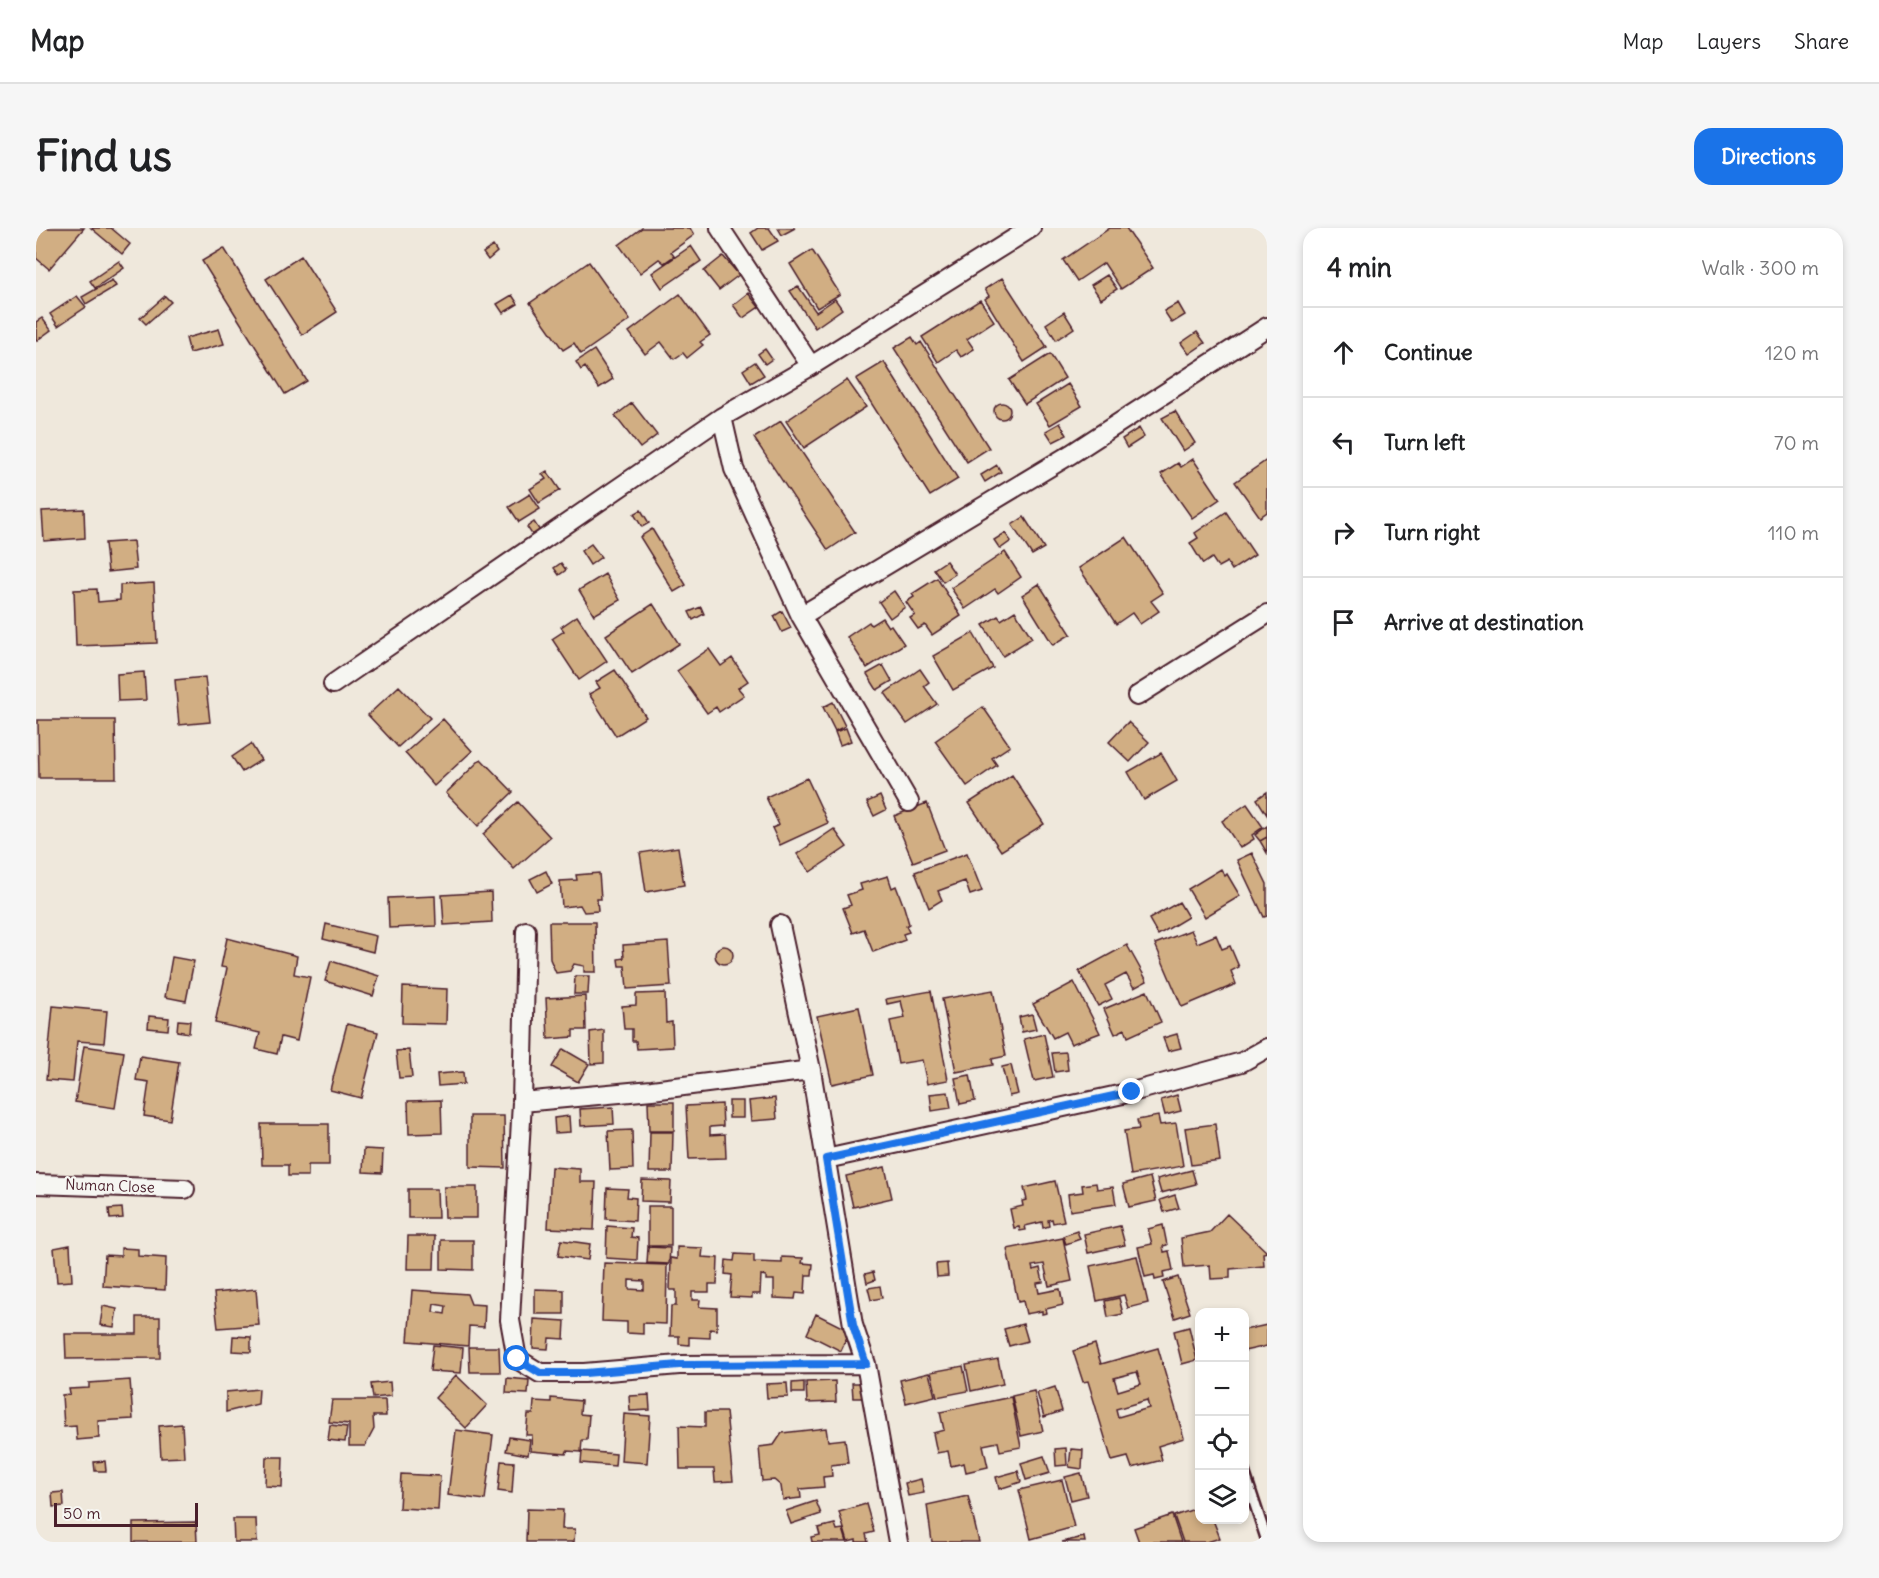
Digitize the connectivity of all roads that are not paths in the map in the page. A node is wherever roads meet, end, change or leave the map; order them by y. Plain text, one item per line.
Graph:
1 (720, 228) edge
2 (1031, 228) edge
3 (1267, 327) edge
4 (811, 366) junction
5 (722, 417) junction
6 (1267, 614) edge
7 (801, 616) junction
8 (333, 684) dead end
9 (1137, 696) dead end
10 (909, 802) dead end
11 (780, 925) dead end
12 (526, 931) dead end
13 (1267, 1047) edge
14 (811, 1070) junction
15 (522, 1102) junction
16 (826, 1159) junction
17 (36, 1184) edge
18 (185, 1189) dead end
19 (866, 1364) junction
20 (1249, 1484) edge
21 (1267, 1541) edge
22 (898, 1542) edge

1 - 4 street
2 - 4 street
3 - 7 street
4 - 5 street
5 - 7 street
5 - 8 street
6 - 9 street
7 - 10 street
11 - 14 street
12 - 15 street
13 - 16 street
14 - 15 street
14 - 16 street
15 - 19 street
16 - 19 street
17 - 18 street, Numan Close
19 - 22 street
20 - 21 lane

